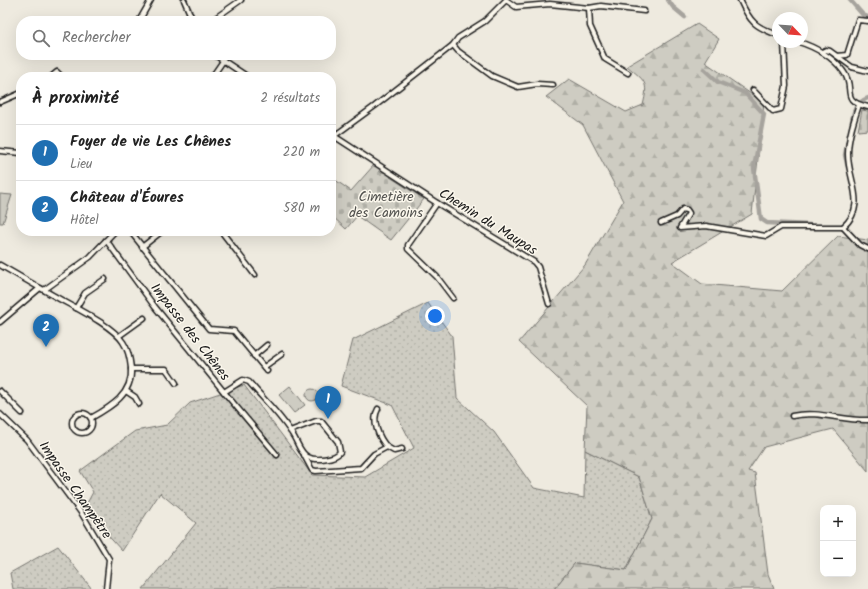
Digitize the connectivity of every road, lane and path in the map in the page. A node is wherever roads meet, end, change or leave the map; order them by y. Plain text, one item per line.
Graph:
1 (151, 0) edge
2 (184, 0) edge
3 (241, 0) edge
4 (506, 0) edge
5 (740, 0) edge
6 (589, 8) junction
7 (644, 11) dead end
8 (142, 16) edge
9 (191, 16) edge
10 (218, 16) edge
11 (868, 21) edge
12 (772, 33) edge
13 (452, 45) junction
14 (808, 46) edge
15 (784, 48) edge
16 (822, 52) junction
17 (836, 56) junction
18 (223, 61) joint
19 (868, 70) edge
20 (215, 72) edge
21 (240, 72) edge
22 (628, 73) dead end
23 (552, 85) dead end
24 (753, 90) dead end
25 (16, 95) edge
26 (0, 102) edge
27 (858, 105) junction
28 (868, 107) edge
29 (336, 132) edge
30 (336, 136) edge
31 (0, 150) edge
32 (16, 152) edge
33 (437, 203) junction
34 (661, 223) dead end
35 (843, 227) junction
36 (110, 236) edge
37 (134, 236) edge
38 (156, 236) edge
39 (225, 236) edge
40 (106, 240) junction
41 (142, 247) junction
42 (868, 249) edge
43 (0, 265) edge
44 (255, 275) dead end
45 (105, 279) dead end
46 (42, 289) junction
47 (453, 298) dead end
48 (549, 304) dead end
49 (76, 308) junction
50 (144, 318) dead end
51 (0, 322) edge
52 (119, 336) junction
53 (267, 345) dead end
54 (282, 354) dead end
55 (254, 356) junction
56 (131, 369) junction
57 (176, 383) dead end
58 (0, 391) edge
59 (126, 391) junction
60 (224, 392) junction
61 (139, 404) dead end
62 (378, 410) dead end
63 (22, 412) dead end
64 (0, 414) edge
65 (792, 416) dead end
66 (91, 418) junction
67 (868, 420) edge
68 (290, 431) junction
69 (387, 447) junction
70 (402, 449) dead end
71 (302, 453) junction
72 (277, 455) dead end
73 (106, 589) edge

1 - 8 street
2 - 9 street
3 - 10 street
4 - 6 street
4 - 13 street
5 - 12 street
6 - 7 street
6 - 22 street
11 - 17 street
13 - 23 street
13 - 29 street
14 - 16 street
15 - 24 street
16 - 17 street
16 - 27 street
17 - 19 street
18 - 20 street
18 - 21 street
25 - 26 street
27 - 28 street
27 - 35 street
30 - 33 street, Chemin du Maupas
31 - 32 street
33 - 47 street
33 - 48 street, Chemin du Maupas
34 - 35 street
35 - 42 street
36 - 40 street
37 - 41 street
38 - 41 street
39 - 44 street
40 - 46 street
40 - 60 street, Impasse des Chênes
41 - 55 street
43 - 46 street
45 - 49 street
46 - 49 street
46 - 51 street
49 - 52 street
50 - 52 street
52 - 56 street
53 - 55 street
54 - 55 street
56 - 57 street
56 - 59 street
58 - 63 street
59 - 61 street
59 - 66 street
60 - 68 street, Impasse des Chênes
60 - 72 street
62 - 69 street
64 - 73 street, Impasse Champêtre
65 - 67 street
66 - 66 street
68 - 71 street
68 - 71 street
69 - 70 street
69 - 71 street

